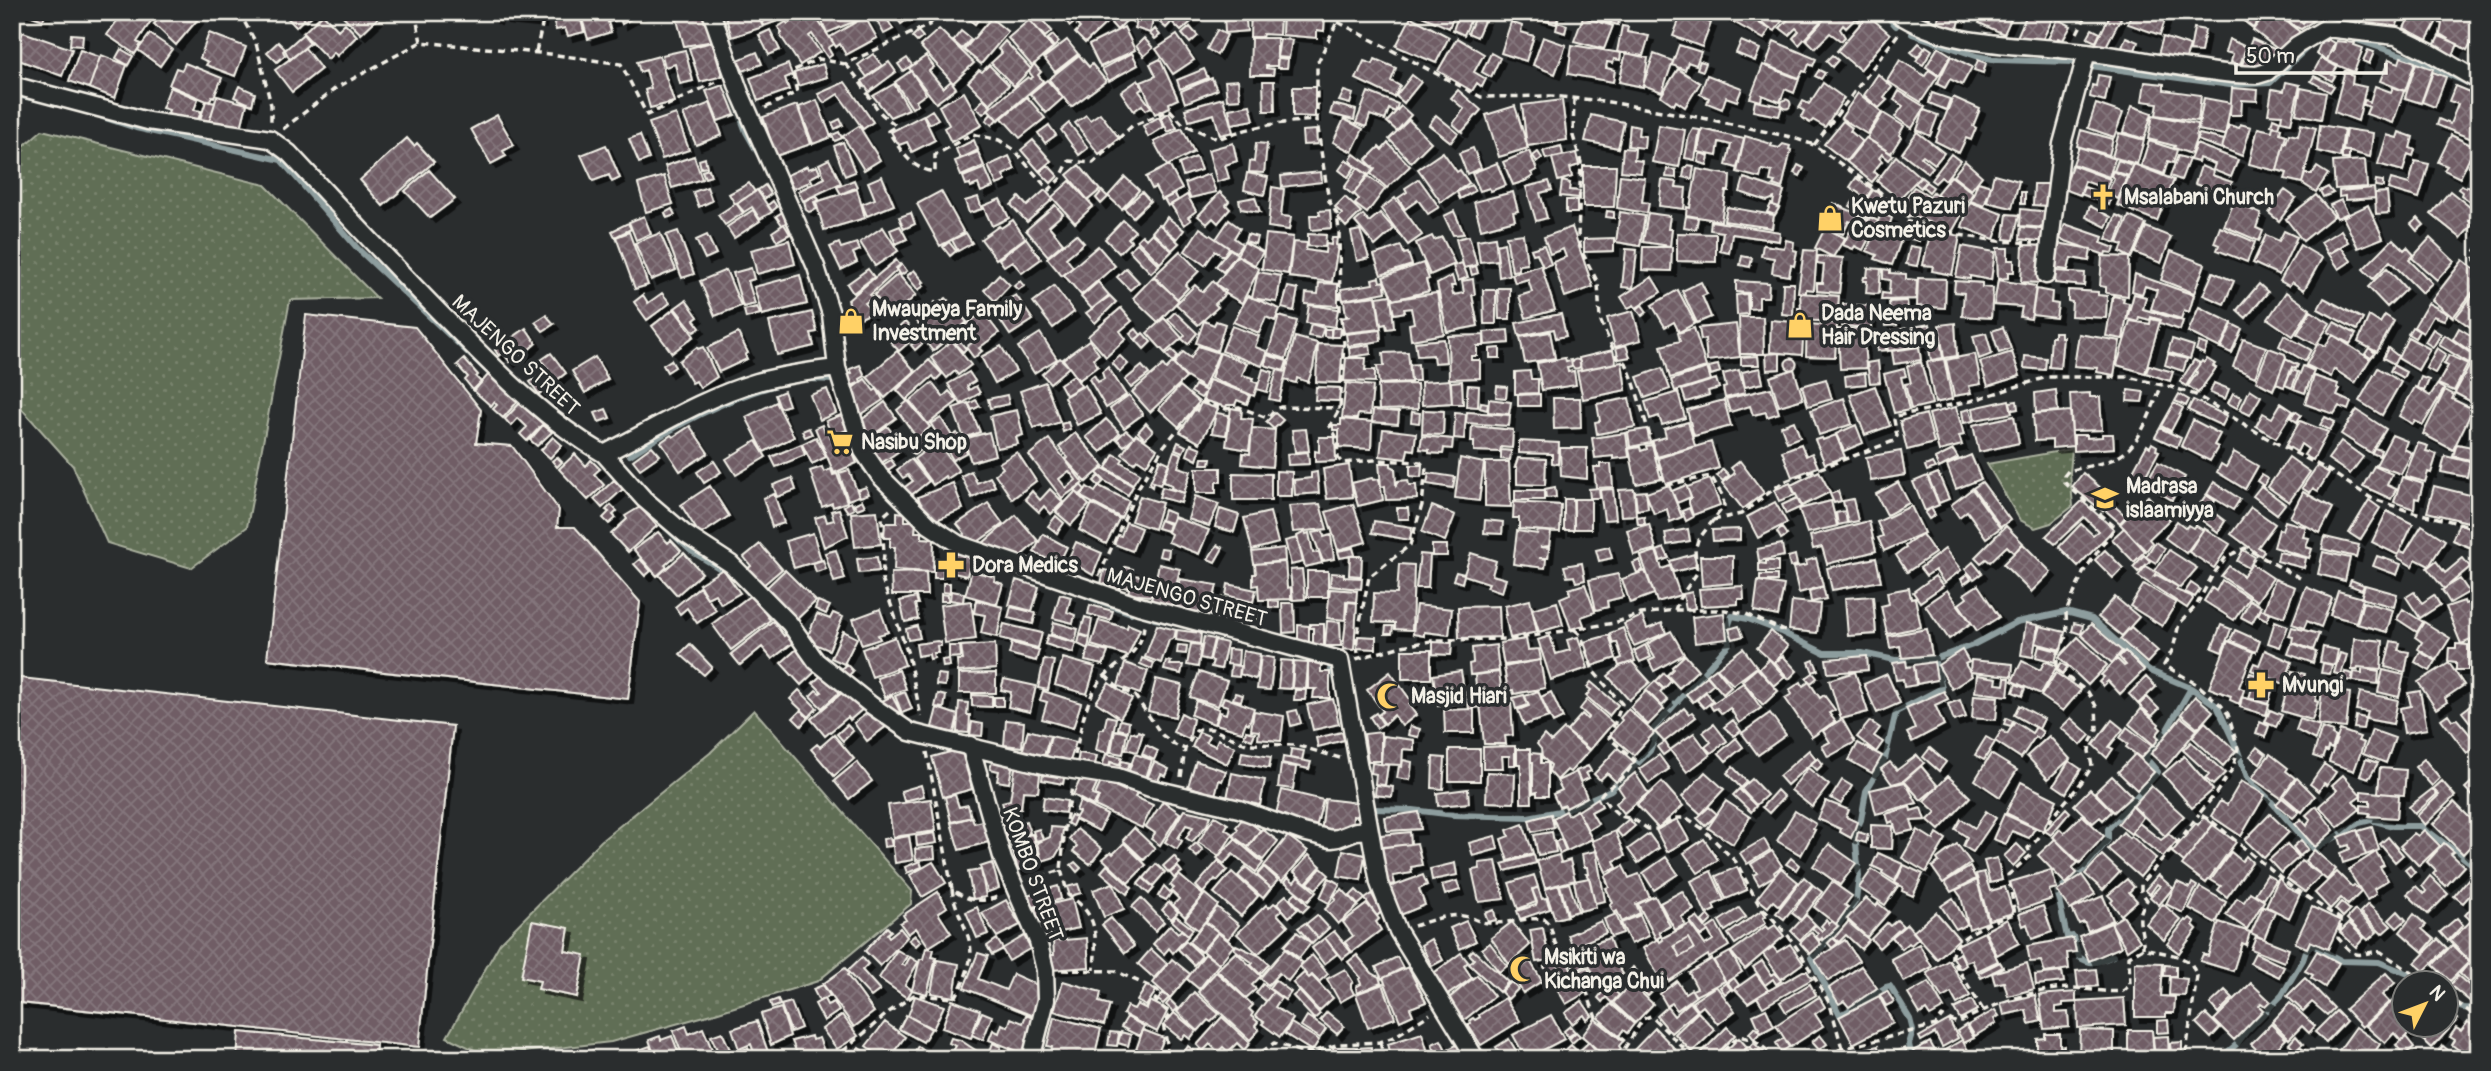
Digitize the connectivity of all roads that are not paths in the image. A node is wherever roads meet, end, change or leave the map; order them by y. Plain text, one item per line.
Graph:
1 (711, 12) edge
2 (1895, 12) edge
3 (2087, 52) junction
4 (2479, 82) edge
5 (12, 85) edge
6 (2046, 275) dead end
7 (837, 368) junction
8 (604, 454) junction
9 (970, 745) junction
10 (1369, 830) junction
11 (1031, 1059) edge
12 (1476, 1059) edge

1 - 7 street, MAJENGO STREET
2 - 3 street
3 - 4 street
3 - 6 street
5 - 8 street, MAJENGO STREET
7 - 8 street
7 - 10 street, MAJENGO STREET
8 - 9 street, MAJENGO STREET
9 - 10 street, MAJENGO STREET
9 - 11 street, KOMBO STREET
10 - 12 street

